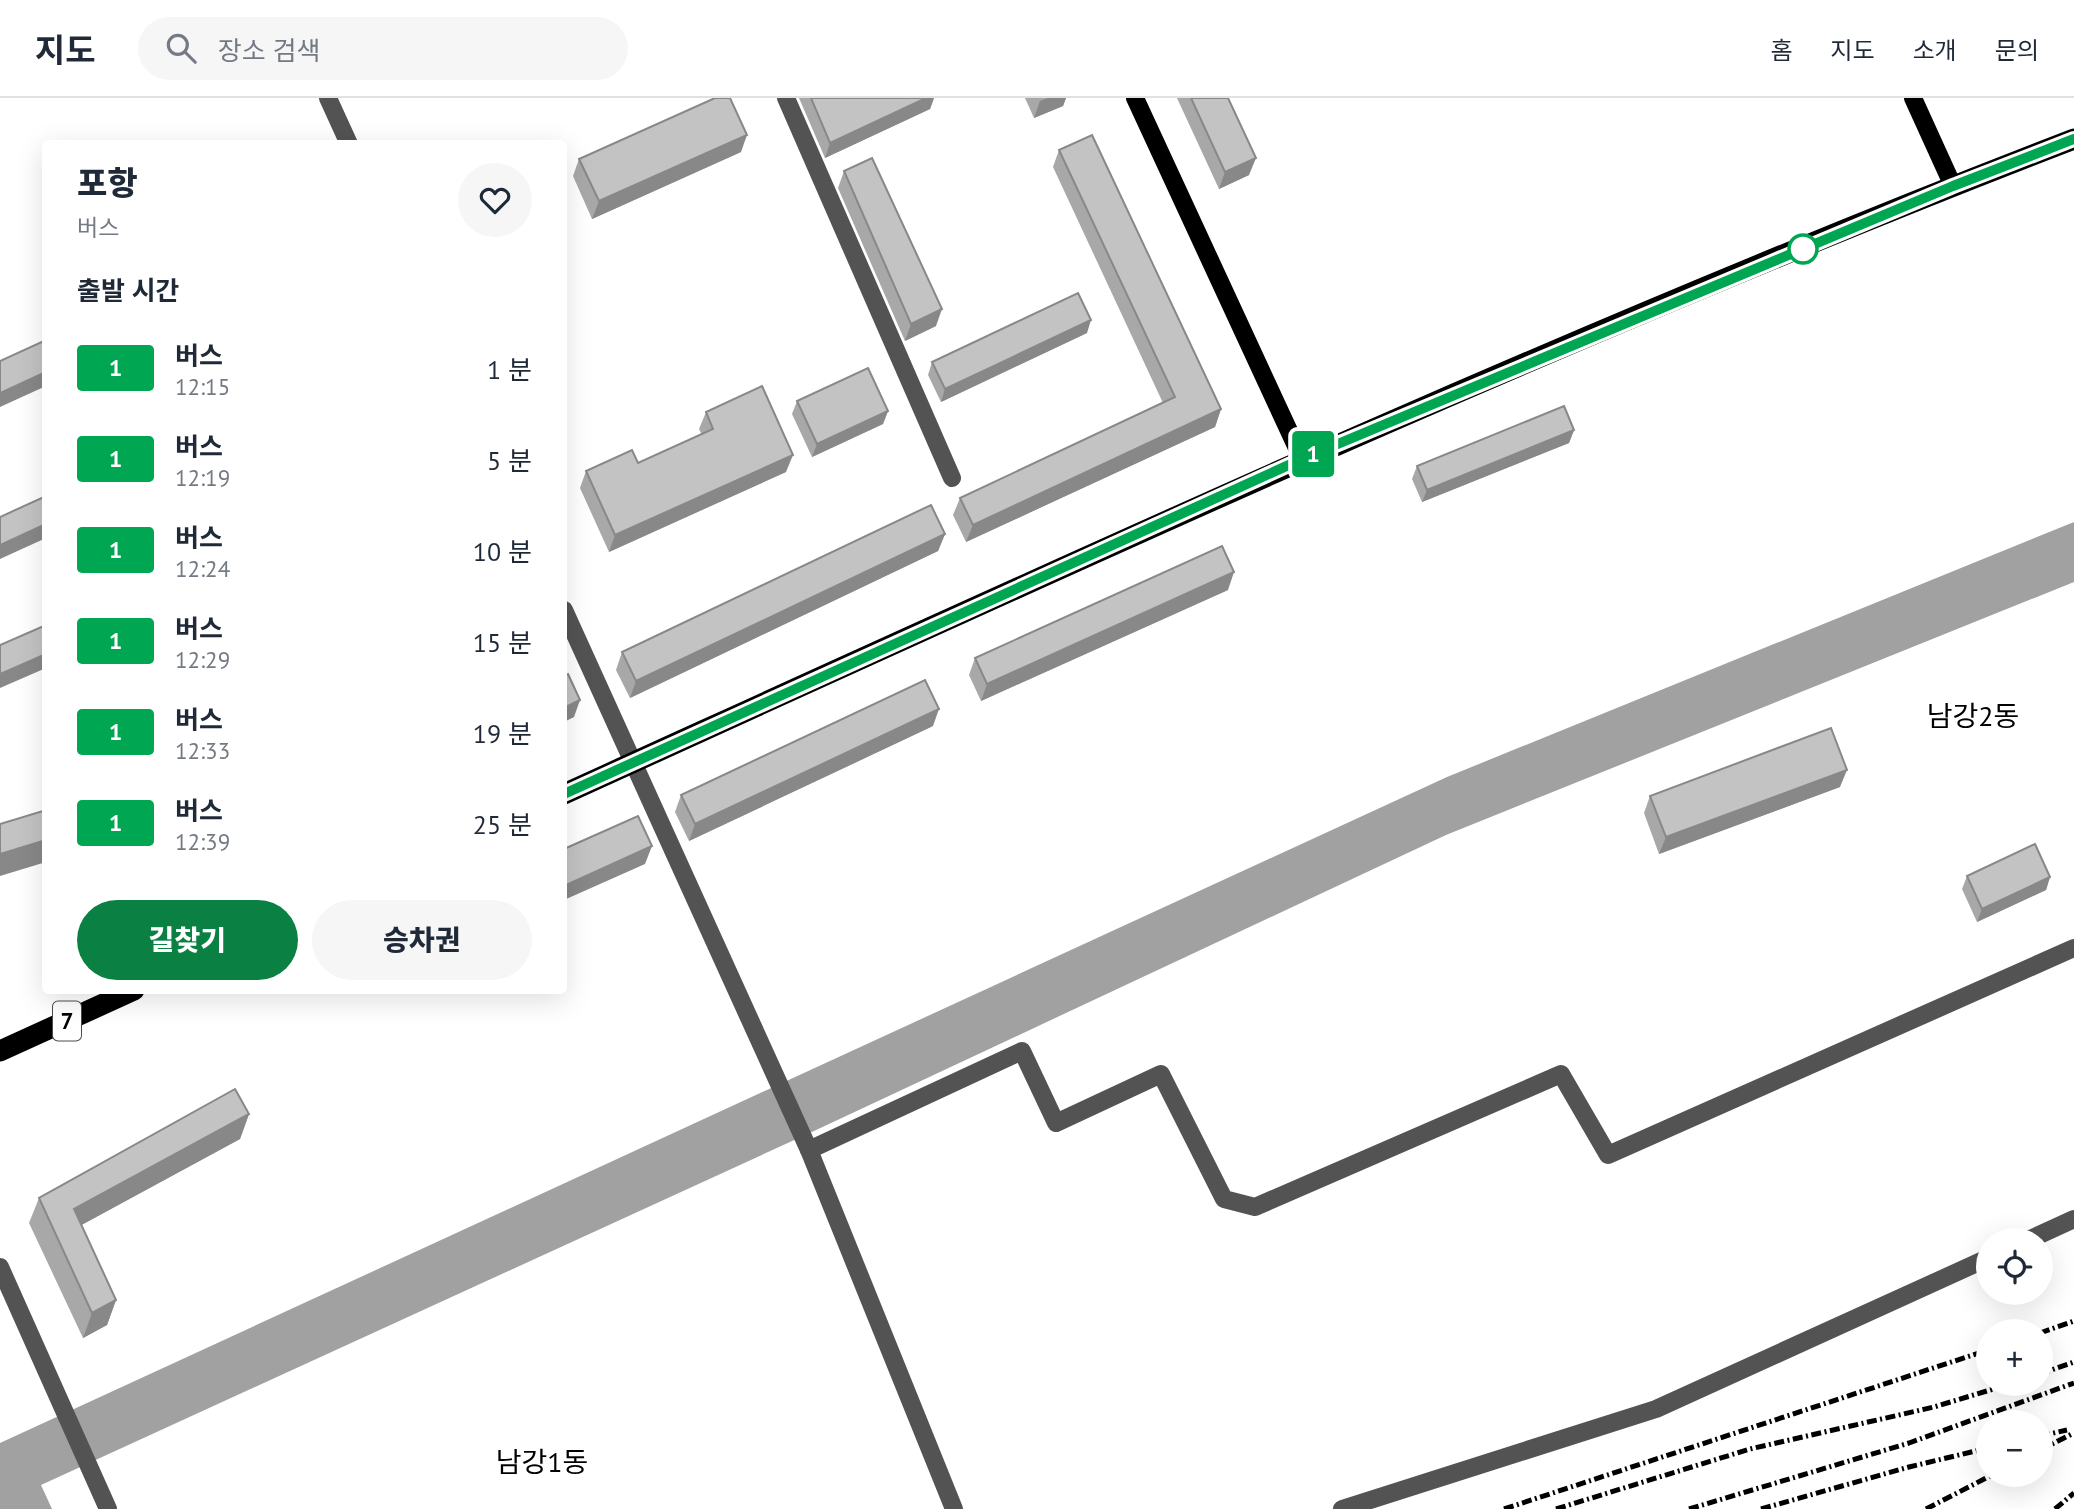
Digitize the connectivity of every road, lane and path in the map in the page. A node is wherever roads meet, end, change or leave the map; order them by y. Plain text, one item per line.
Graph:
1 (328, 98) edge
2 (786, 98) edge
3 (1135, 98) edge
4 (1913, 98) edge
5 (2074, 139) edge
6 (347, 140) edge
7 (1953, 186) junction
8 (1302, 459) junction
9 (951, 478) dead end
10 (567, 617) edge
11 (633, 762) junction
12 (567, 793) edge
13 (2074, 948) edge
14 (125, 994) edge
15 (0, 1051) edge
16 (810, 1150) junction
17 (2074, 1219) edge
18 (2053, 1229) edge
19 (1976, 1263) edge
20 (0, 1267) edge
21 (108, 1509) edge
22 (954, 1509) edge
23 (1342, 1509) edge

1 - 6 street
2 - 9 street
3 - 8 main road
4 - 7 main road
5 - 7 highway
7 - 8 highway
8 - 11 highway
10 - 11 street
11 - 12 highway
11 - 16 street
13 - 16 street
14 - 15 highway, 7
16 - 22 street
17 - 18 street
19 - 23 street
20 - 21 street

